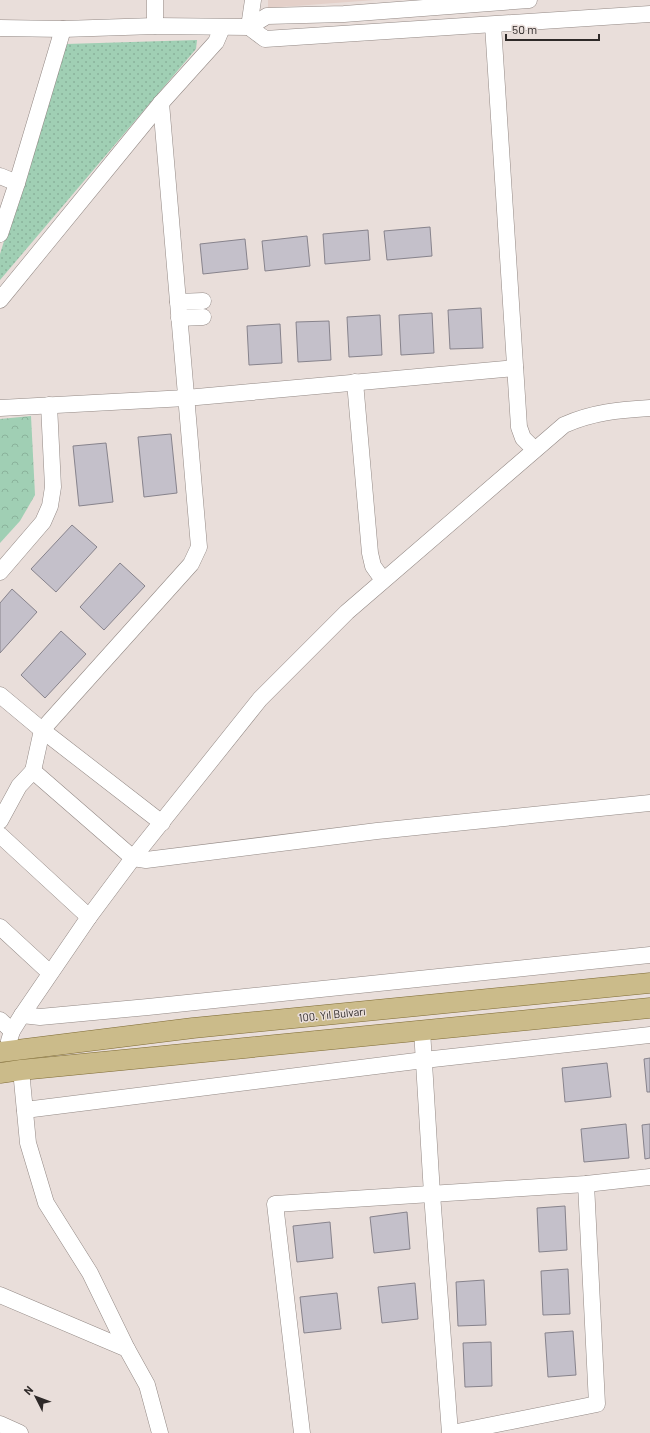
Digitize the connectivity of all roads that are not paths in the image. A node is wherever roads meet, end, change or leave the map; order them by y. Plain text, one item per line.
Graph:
1 (154, 0) edge
2 (253, 0) edge
3 (529, 0) edge
4 (650, 14) edge
5 (493, 25) junction
6 (155, 26) junction
7 (249, 27) junction
8 (0, 28) edge
9 (222, 28) junction
10 (63, 29) junction
11 (161, 103) junction
12 (0, 176) edge
13 (17, 183) junction
14 (0, 234) edge
15 (0, 300) edge
16 (202, 301) dead end
17 (178, 310) junction
18 (204, 316) dead end
19 (515, 368) junction
20 (355, 382) junction
21 (186, 398) junction
22 (49, 405) junction
23 (0, 408) edge
24 (650, 408) edge
25 (534, 449) junction
26 (0, 572) edge
27 (383, 580) junction
28 (0, 695) edge
29 (42, 730) junction
30 (33, 771) junction
31 (650, 804) edge
32 (0, 821) edge
33 (162, 823) junction
34 (0, 835) edge
35 (133, 858) junction
36 (88, 917) junction
37 (0, 927) edge
38 (650, 955) edge
39 (50, 973) junction
40 (650, 983) edge
41 (650, 1008) edge
42 (22, 1015) junction
43 (0, 1020) edge
44 (422, 1030) junction
45 (650, 1035) edge
46 (9, 1044) edge
47 (424, 1060) junction
48 (21, 1070) junction
49 (0, 1073) edge
50 (25, 1110) junction
51 (650, 1177) edge
52 (586, 1184) junction
53 (432, 1194) junction
54 (0, 1295) edge
55 (127, 1349) junction
56 (0, 1424) edge
57 (20, 1433) edge
58 (160, 1433) edge
59 (302, 1433) edge
60 (451, 1433) edge

1 - 6 street
2 - 7 street
3 - 7 street
4 - 5 street
5 - 7 street
5 - 19 street
6 - 9 street
6 - 10 street
7 - 9 street
8 - 10 street
9 - 11 street
10 - 13 street
11 - 15 street
11 - 17 street
12 - 13 street
13 - 14 street
16 - 17 street
17 - 18 street
17 - 21 street
19 - 20 street
19 - 25 street
20 - 21 street
20 - 27 street
21 - 22 street
21 - 29 street
22 - 23 street
22 - 26 street
24 - 25 street
25 - 27 street
27 - 33 street
28 - 29 street
29 - 30 street
29 - 33 street
30 - 32 street
30 - 35 street
31 - 35 street
33 - 35 street
34 - 36 street
35 - 36 street
36 - 39 street
37 - 39 street
38 - 42 street
39 - 42 street
40 - 46 main road, 100. Yıl Bulvarı
41 - 44 main road
42 - 46 street
43 - 46 street
44 - 47 street
44 - 48 main road
45 - 47 street
46 - 48 main road
47 - 50 street
47 - 53 street
48 - 49 main road
48 - 50 street
50 - 55 street
51 - 52 street
52 - 53 street
52 - 60 street
53 - 59 street
53 - 60 street
54 - 55 street
55 - 58 street
56 - 57 street

